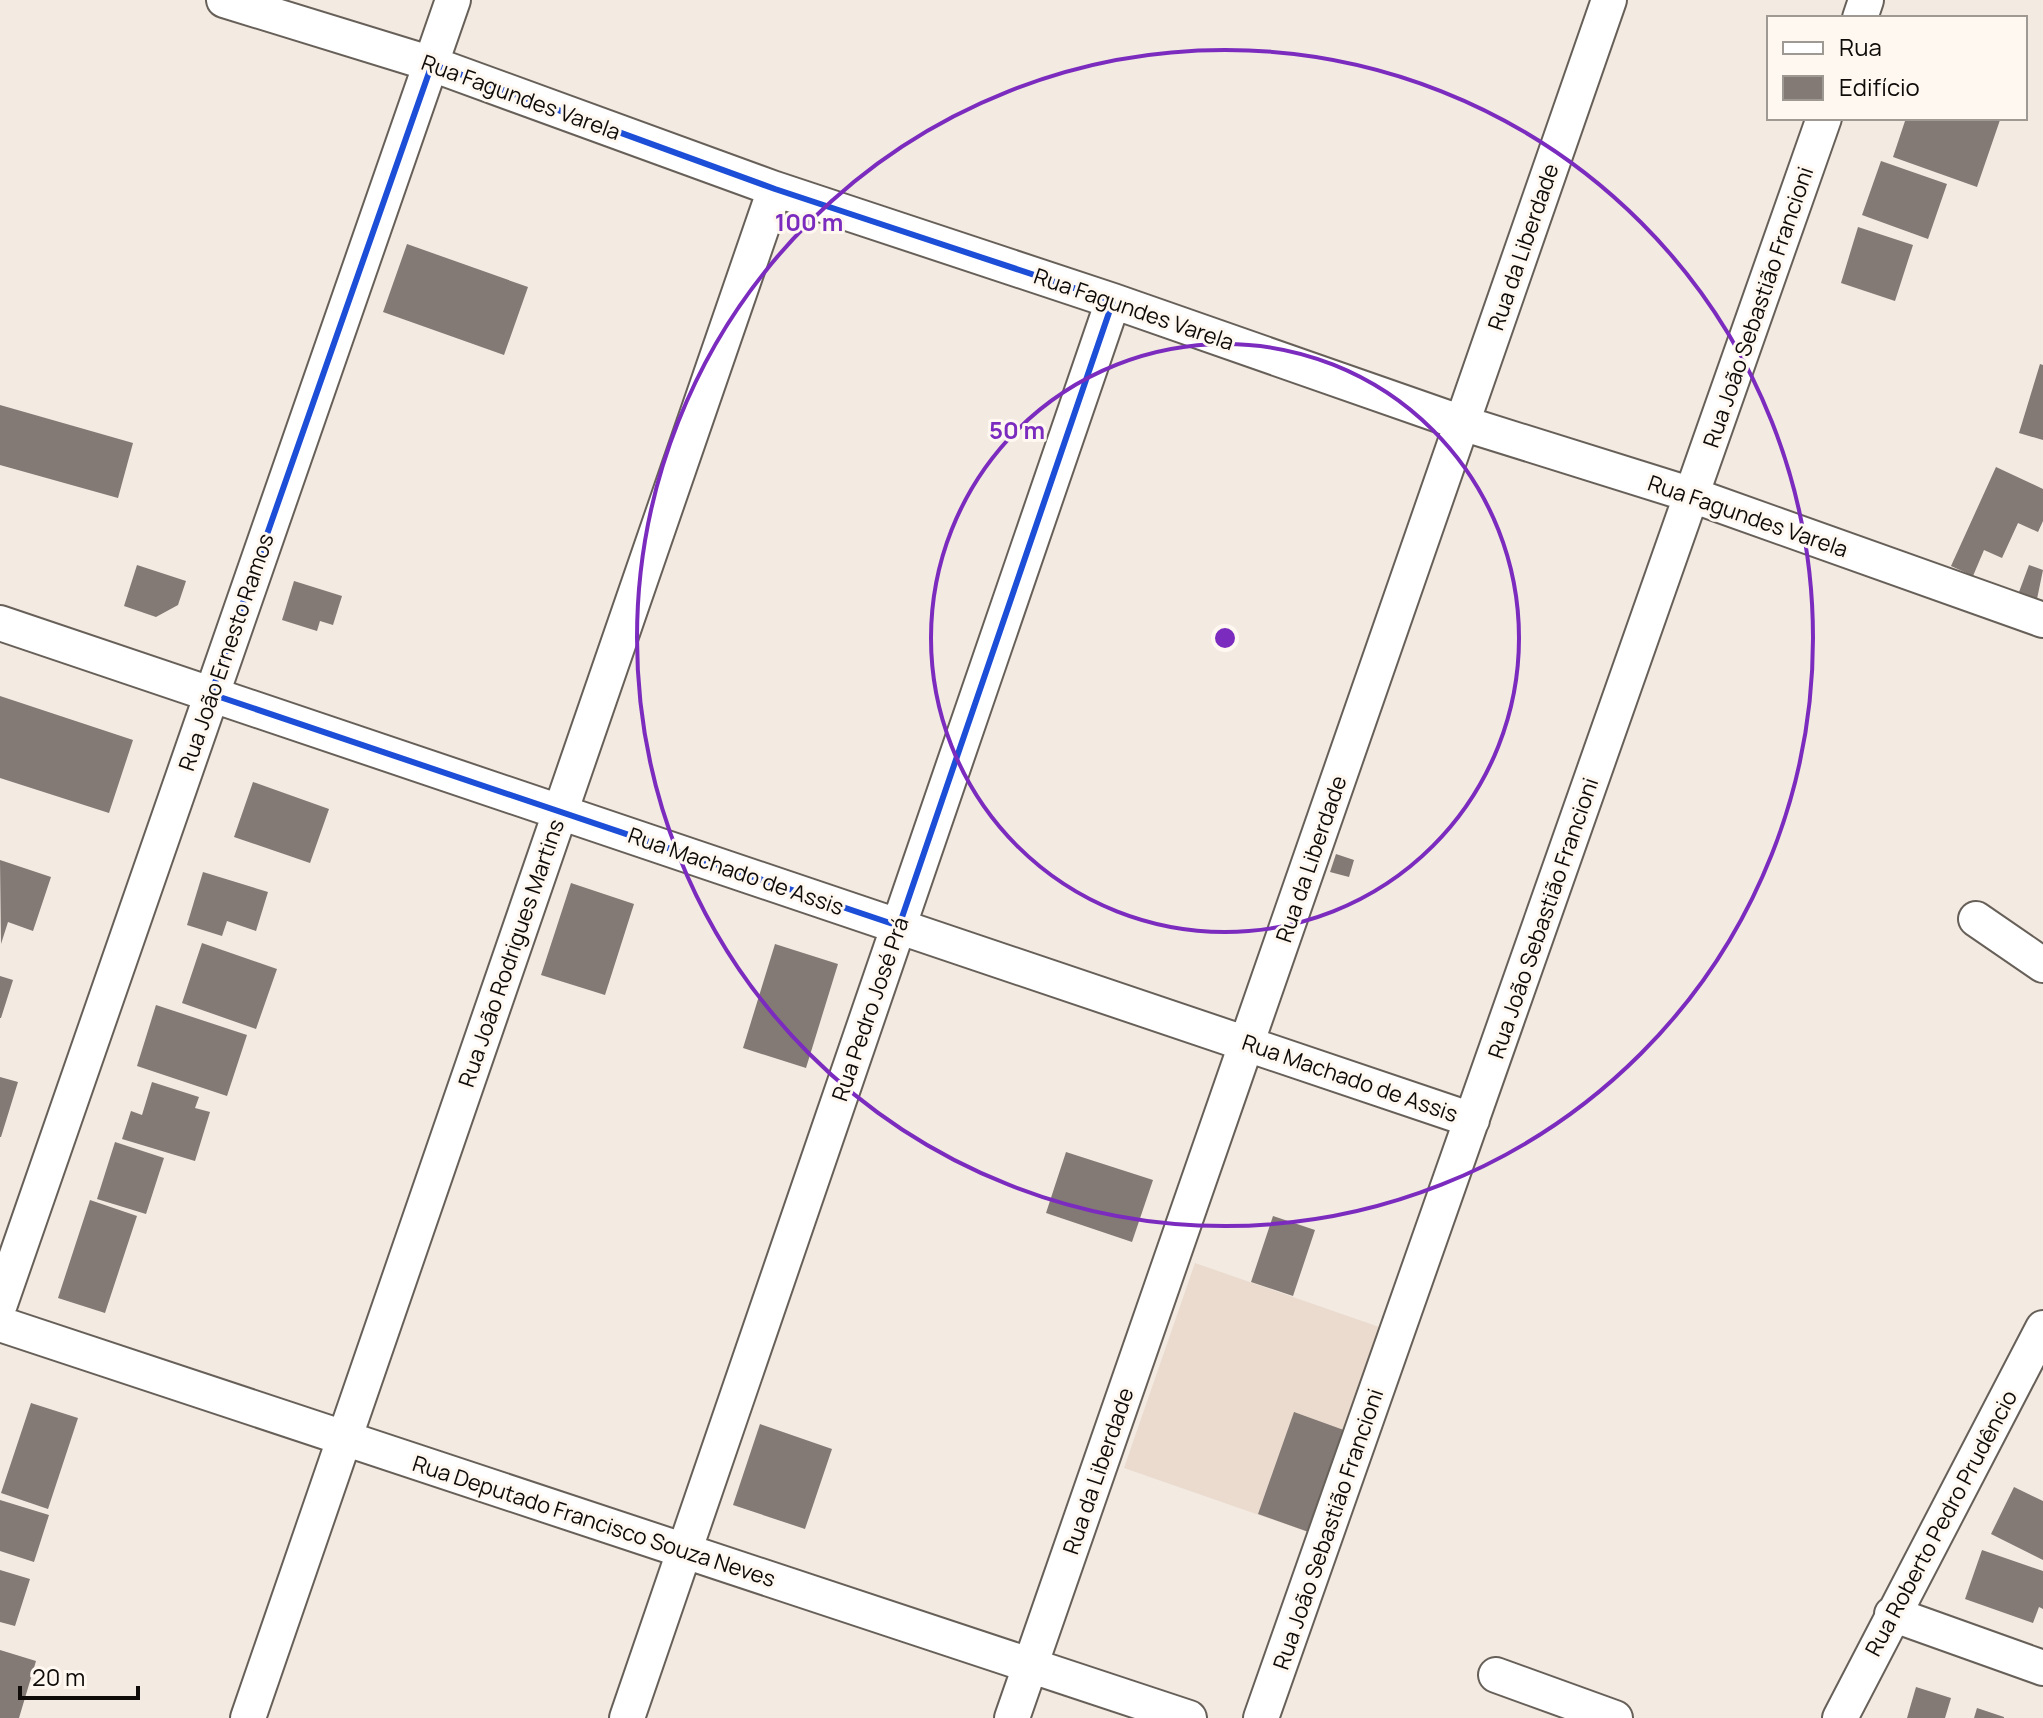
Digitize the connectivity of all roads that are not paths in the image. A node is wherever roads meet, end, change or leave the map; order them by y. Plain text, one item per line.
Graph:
1 (224, 0) edge
2 (453, 0) edge
3 (1609, 0) edge
4 (432, 64) junction
5 (1823, 120) edge
6 (775, 189) junction
7 (1113, 301) junction
8 (1462, 423) junction
9 (1692, 495) junction
10 (2043, 620) edge
11 (0, 623) edge
12 (211, 694) junction
13 (560, 812) junction
14 (1976, 919) dead end
15 (899, 926) junction
16 (2043, 965) edge
17 (1247, 1043) junction
18 (1472, 1120) junction
19 (0, 1304) edge
20 (0, 1324) edge
21 (2043, 1328) edge
22 (344, 1438) junction
23 (684, 1551) junction
24 (1892, 1614) junction
25 (1031, 1666) junction
26 (2043, 1668) edge
27 (1496, 1675) dead end
28 (248, 1718) edge
29 (627, 1718) edge
30 (1012, 1718) edge
31 (1189, 1718) edge
32 (1261, 1718) edge
33 (1615, 1718) edge
34 (1840, 1718) edge

1 - 4 street, Rua Fagundes Varela
2 - 4 street, Rua João Ernesto Ramos
3 - 8 street, Rua da Liberdade
4 - 6 street, Rua Fagundes Varela
4 - 12 street, Rua João Ernesto Ramos
5 - 9 street, Rua João Sebastião Francioni
6 - 7 street, Rua Fagundes Varela
6 - 13 street, Rua João Rodrigues Martins
7 - 8 street, Rua Fagundes Varela
7 - 15 street, Rua Pedro José Prá
8 - 9 street, Rua Fagundes Varela
8 - 17 street, Rua da Liberdade
9 - 10 street, Rua Fagundes Varela
9 - 18 street, Rua João Sebastião Francioni
11 - 12 street, Rua Machado de Assis
12 - 13 street, Rua Machado de Assis
12 - 19 street, Rua João Ernesto Ramos
13 - 15 street, Rua Machado de Assis
13 - 22 street, Rua João Rodrigues Martins
14 - 16 street
15 - 17 street, Rua Machado de Assis
15 - 23 street, Rua Pedro José Prá
17 - 18 street, Rua Machado de Assis
17 - 25 street, Rua da Liberdade
18 - 32 street, Rua João Sebastião Francioni
20 - 22 street, Rua Deputado Francisco Souza Neves
21 - 24 street, Rua Roberto Pedro Prudêncio
22 - 23 street, Rua Deputado Francisco Souza Neves
22 - 28 street, Rua João Rodrigues Martins
23 - 25 street, Rua Deputado Francisco Souza Neves
23 - 29 street, Rua Pedro José Prá
24 - 26 street
24 - 34 street, Rua Roberto Pedro Prudêncio
25 - 30 street, Rua da Liberdade
25 - 31 street, Rua Deputado Francisco Souza Neves
27 - 33 street

